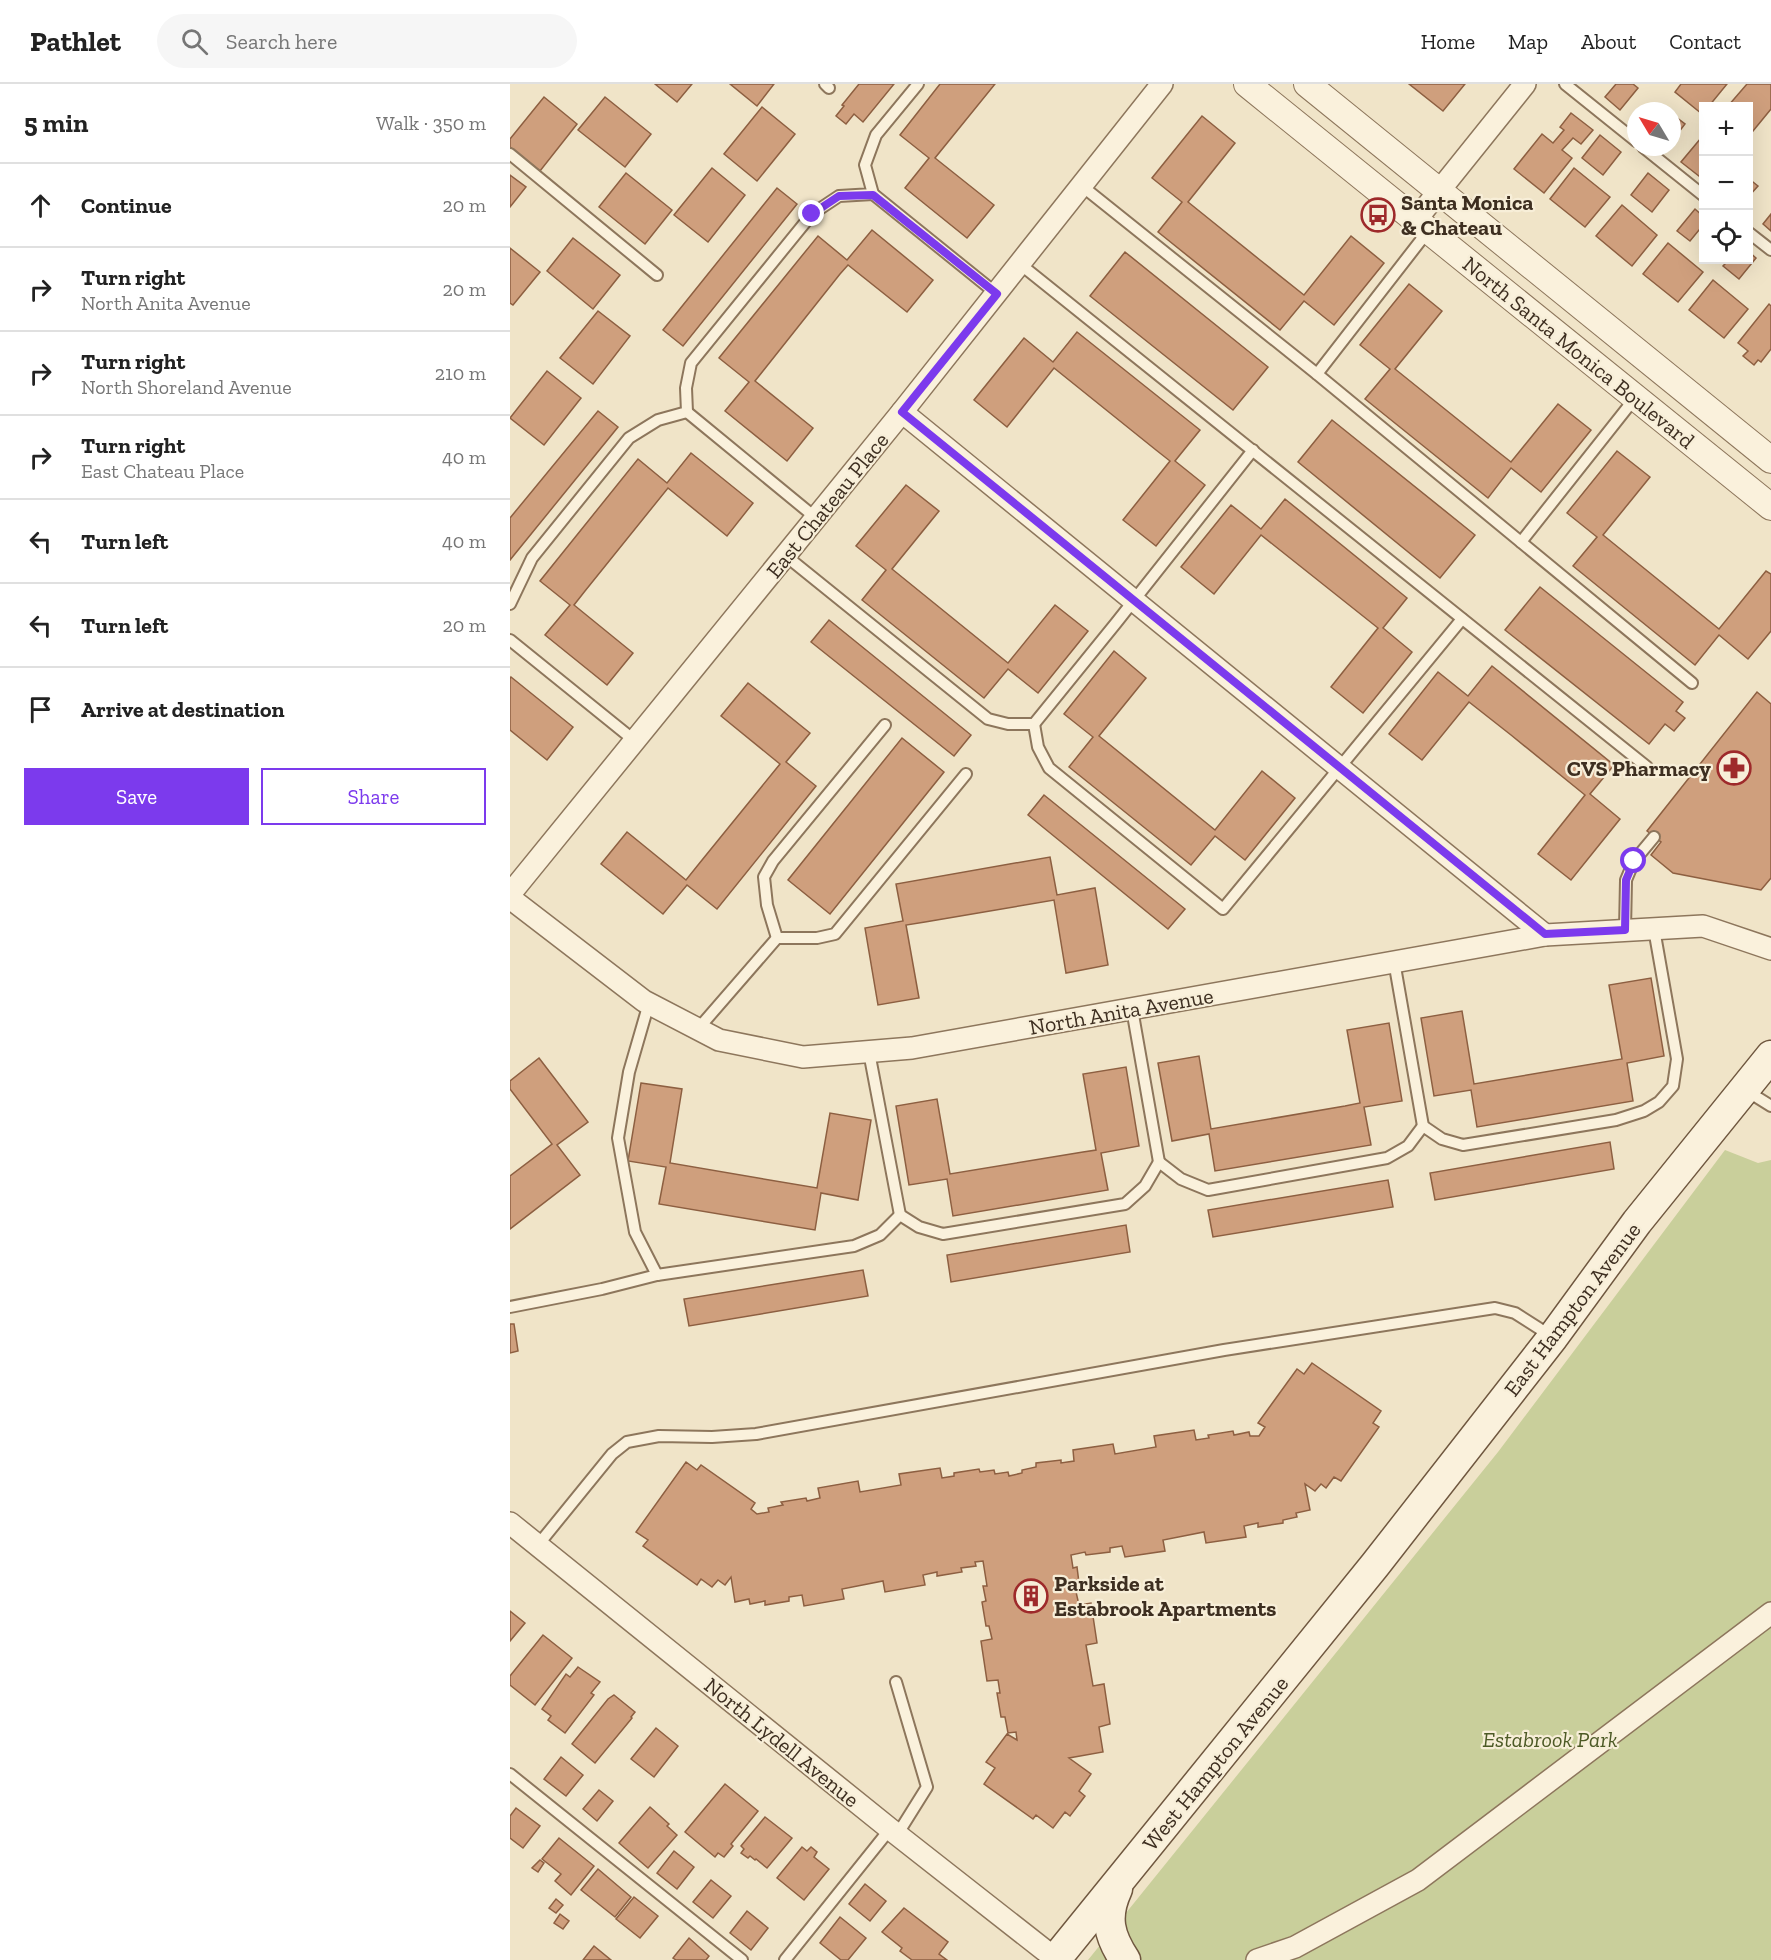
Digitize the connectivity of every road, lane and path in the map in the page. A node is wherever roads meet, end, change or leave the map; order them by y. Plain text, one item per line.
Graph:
1 (918, 84) edge
2 (1162, 84) edge
3 (1246, 84) edge
4 (1307, 84) edge
5 (1525, 84) edge
6 (1565, 84) edge
7 (1627, 134) edge
8 (510, 154) edge
9 (1654, 156) edge
10 (1082, 186) junction
11 (1699, 191) edge
12 (1439, 192) junction
13 (873, 195) junction
14 (1422, 226) junction
15 (1753, 235) edge
16 (1771, 250) edge
17 (1020, 264) junction
18 (657, 276) dead end
19 (997, 294) junction
20 (1317, 374) junction
21 (1635, 398) junction
22 (687, 412) junction
23 (902, 412) junction
24 (1253, 450) junction
25 (1771, 460) edge
26 (1771, 507) edge
27 (816, 518) junction
28 (1521, 543) junction
29 (786, 555) junction
30 (1134, 600) junction
31 (510, 604) edge
32 (1462, 619) junction
33 (510, 640) edge
34 (1692, 683) dead end
35 (885, 724) dead end
36 (1034, 724) junction
37 (635, 741) junction
38 (1647, 766) dead end
39 (1339, 767) junction
40 (966, 774) dead end
41 (1654, 837) dead end
42 (510, 896) edge
43 (1654, 929) junction
44 (1625, 930) junction
45 (1545, 934) junction
46 (777, 938) junction
47 (1770, 947) edge
48 (1394, 962) junction
49 (650, 1003) junction
50 (1132, 1009) junction
51 (698, 1029) junction
52 (868, 1052) junction
53 (1771, 1056) edge
54 (1744, 1089) junction
55 (1771, 1106) edge
56 (1423, 1126) junction
57 (1159, 1162) junction
58 (900, 1215) junction
59 (657, 1275) junction
60 (510, 1307) edge
61 (1553, 1337) junction
62 (510, 1523) edge
63 (538, 1545) junction
64 (1375, 1565) joint
65 (1771, 1613) edge
66 (896, 1682) dead end
67 (510, 1774) edge
68 (894, 1832) junction
69 (1124, 1876) junction
70 (742, 1960) edge
71 (785, 1960) edge
72 (1056, 1960) edge
73 (1125, 1960) edge
74 (1257, 1960) edge

1 - 13 lane
2 - 10 street, East Chateau Place
3 - 14 street, North Santa Monica Boulevard
4 - 12 street, North Santa Monica Boulevard
5 - 12 street
6 - 7 lane
8 - 18 lane
9 - 11 lane
10 - 17 street, East Chateau Place
10 - 20 lane
12 - 14 street
12 - 25 street, North Santa Monica Boulevard
13 - 19 lane
13 - 22 lane
14 - 20 lane
14 - 21 street, North Santa Monica Boulevard
15 - 16 lane
17 - 19 street, East Chateau Place
17 - 24 lane
19 - 23 street, East Chateau Place
20 - 28 lane
21 - 26 street, North Santa Monica Boulevard
21 - 28 lane
22 - 27 lane
22 - 31 lane
23 - 27 street, East Chateau Place
23 - 30 street
24 - 30 lane
24 - 32 lane
27 - 29 street, East Chateau Place
28 - 34 lane
29 - 36 lane
29 - 37 street, East Chateau Place
30 - 36 lane
30 - 39 street
32 - 38 lane
32 - 39 lane
33 - 37 lane
35 - 46 lane
36 - 39 lane
37 - 42 street, East Chateau Place
39 - 45 street
40 - 46 lane
41 - 44 lane
42 - 49 street, North Anita Avenue
43 - 44 street, North Anita Avenue
43 - 47 street, North Anita Avenue
43 - 56 lane
44 - 45 street, North Anita Avenue
45 - 48 street, North Anita Avenue
46 - 51 lane
48 - 50 street, North Anita Avenue
48 - 56 lane
49 - 51 street, North Anita Avenue
49 - 59 lane
50 - 52 street, North Anita Avenue
50 - 57 lane
51 - 52 street, North Anita Avenue
52 - 58 lane
53 - 54 main road, East Hampton Avenue
54 - 55 lane
54 - 61 main road, East Hampton Avenue
56 - 57 lane
57 - 58 lane
58 - 59 lane
59 - 60 lane
61 - 63 lane
61 - 64 main road, East Hampton Avenue
62 - 63 street, North Lydell Avenue
63 - 68 street, North Lydell Avenue
64 - 69 main road, West Hampton Avenue
65 - 74 street
66 - 68 lane
67 - 70 lane
68 - 71 lane
68 - 72 street, North Lydell Avenue
69 - 72 main road, West Hampton Avenue
69 - 73 main road

